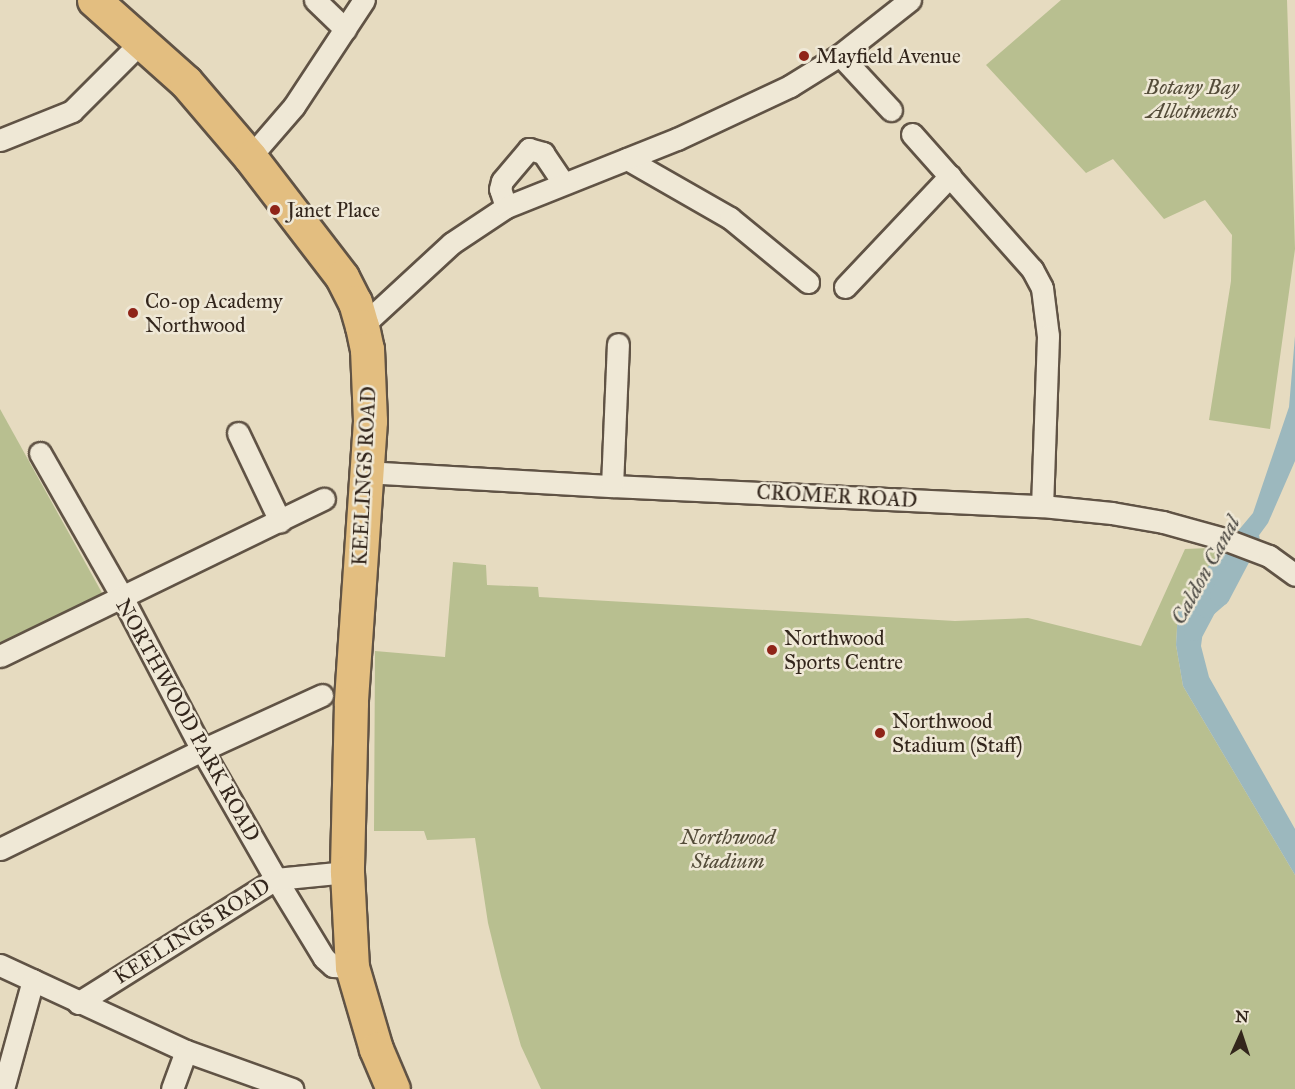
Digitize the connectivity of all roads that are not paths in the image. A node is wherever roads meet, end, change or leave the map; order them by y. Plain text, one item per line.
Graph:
1 (315, 0) edge
2 (364, 0) edge
3 (910, 0) edge
4 (108, 4) edge
5 (345, 29) junction
6 (142, 41) junction
7 (840, 55) junction
8 (891, 110) dead end
9 (912, 134) dead end
10 (0, 140) edge
11 (250, 157) junction
12 (627, 159) junction
13 (950, 176) junction
14 (563, 183) junction
15 (506, 207) junction
16 (808, 282) dead end
17 (845, 286) dead end
18 (362, 326) junction
19 (618, 344) dead end
20 (238, 433) dead end
21 (40, 453) dead end
22 (366, 472) junction
23 (612, 486) junction
24 (1042, 506) junction
25 (317, 507) dead end
26 (280, 521) junction
27 (1295, 575) edge
28 (122, 597) junction
29 (0, 656) edge
30 (322, 695) dead end
31 (202, 750) junction
32 (0, 849) edge
33 (347, 872) junction
34 (276, 879) junction
35 (0, 965) edge
36 (352, 967) junction
37 (33, 980) junction
38 (78, 1003) junction
39 (186, 1051) junction
40 (4, 1080) edge
41 (172, 1089) edge
42 (292, 1089) edge
43 (393, 1089) edge

1 - 5 street
2 - 5 street
3 - 7 street
4 - 6 main road, KEELINGS ROAD
5 - 11 street
6 - 10 street
6 - 11 main road, KEELINGS ROAD
7 - 8 street
7 - 12 street
9 - 13 street
11 - 18 main road, KEELINGS ROAD
12 - 14 street
12 - 16 street
13 - 17 street
13 - 24 street
14 - 15 street
14 - 15 street
15 - 18 street
18 - 22 main road, KEELINGS ROAD
19 - 23 street
20 - 26 street
21 - 28 street, NORTHWOOD PARK ROAD
22 - 23 street, CROMER ROAD
22 - 33 main road, KEELINGS ROAD
23 - 24 street, CROMER ROAD
24 - 27 street, CROMER ROAD
25 - 26 street
26 - 28 street
28 - 29 street
28 - 31 street, NORTHWOOD PARK ROAD
30 - 31 street
31 - 32 street
31 - 34 street, NORTHWOOD PARK ROAD
33 - 34 street, KEELINGS ROAD
33 - 36 main road, KEELINGS ROAD
34 - 36 street, NORTHWOOD PARK ROAD
34 - 38 street, KEELINGS ROAD
35 - 37 street
36 - 43 main road, KEELINGS ROAD
37 - 38 street
37 - 40 street
38 - 39 street
39 - 41 street
39 - 42 street

